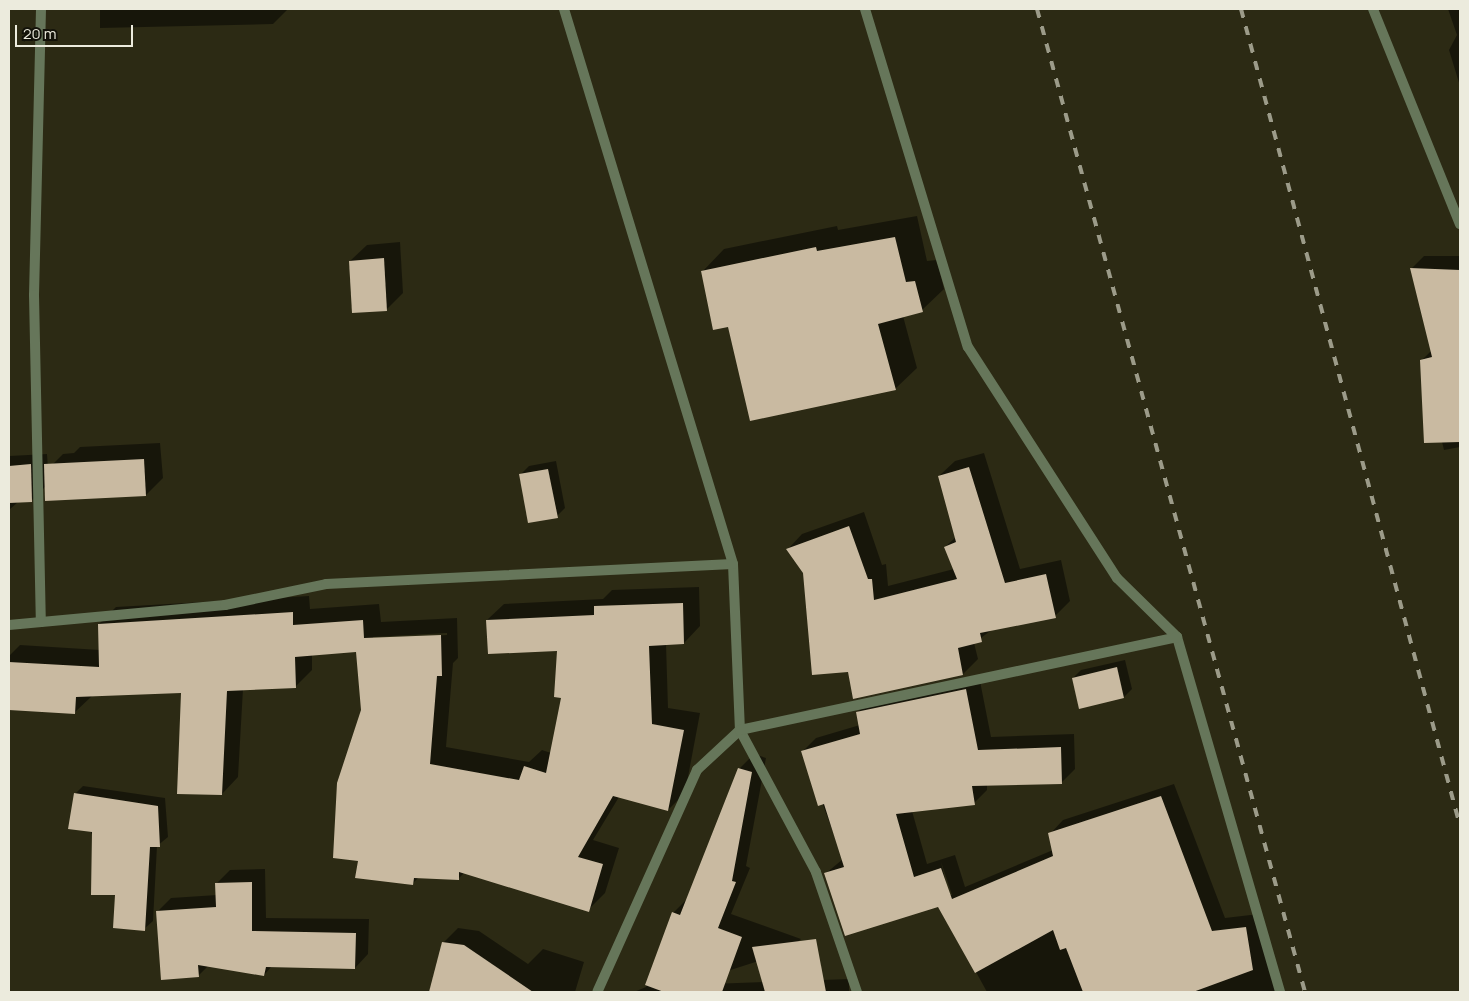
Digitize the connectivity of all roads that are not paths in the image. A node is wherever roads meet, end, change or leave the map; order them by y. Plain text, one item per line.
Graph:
1 (40, 9) edge
2 (564, 9) edge
3 (865, 9) edge
4 (1373, 9) edge
5 (1460, 224) edge
6 (733, 564) junction
7 (41, 622) junction
8 (9, 625) edge
9 (1177, 637) junction
10 (740, 730) junction
11 (597, 992) edge
12 (857, 992) edge
13 (1280, 992) edge

1 - 7 street
2 - 6 street
3 - 9 street
4 - 5 street
6 - 7 street
6 - 10 street
7 - 8 street
9 - 10 street
9 - 13 street
10 - 11 street
10 - 12 street

